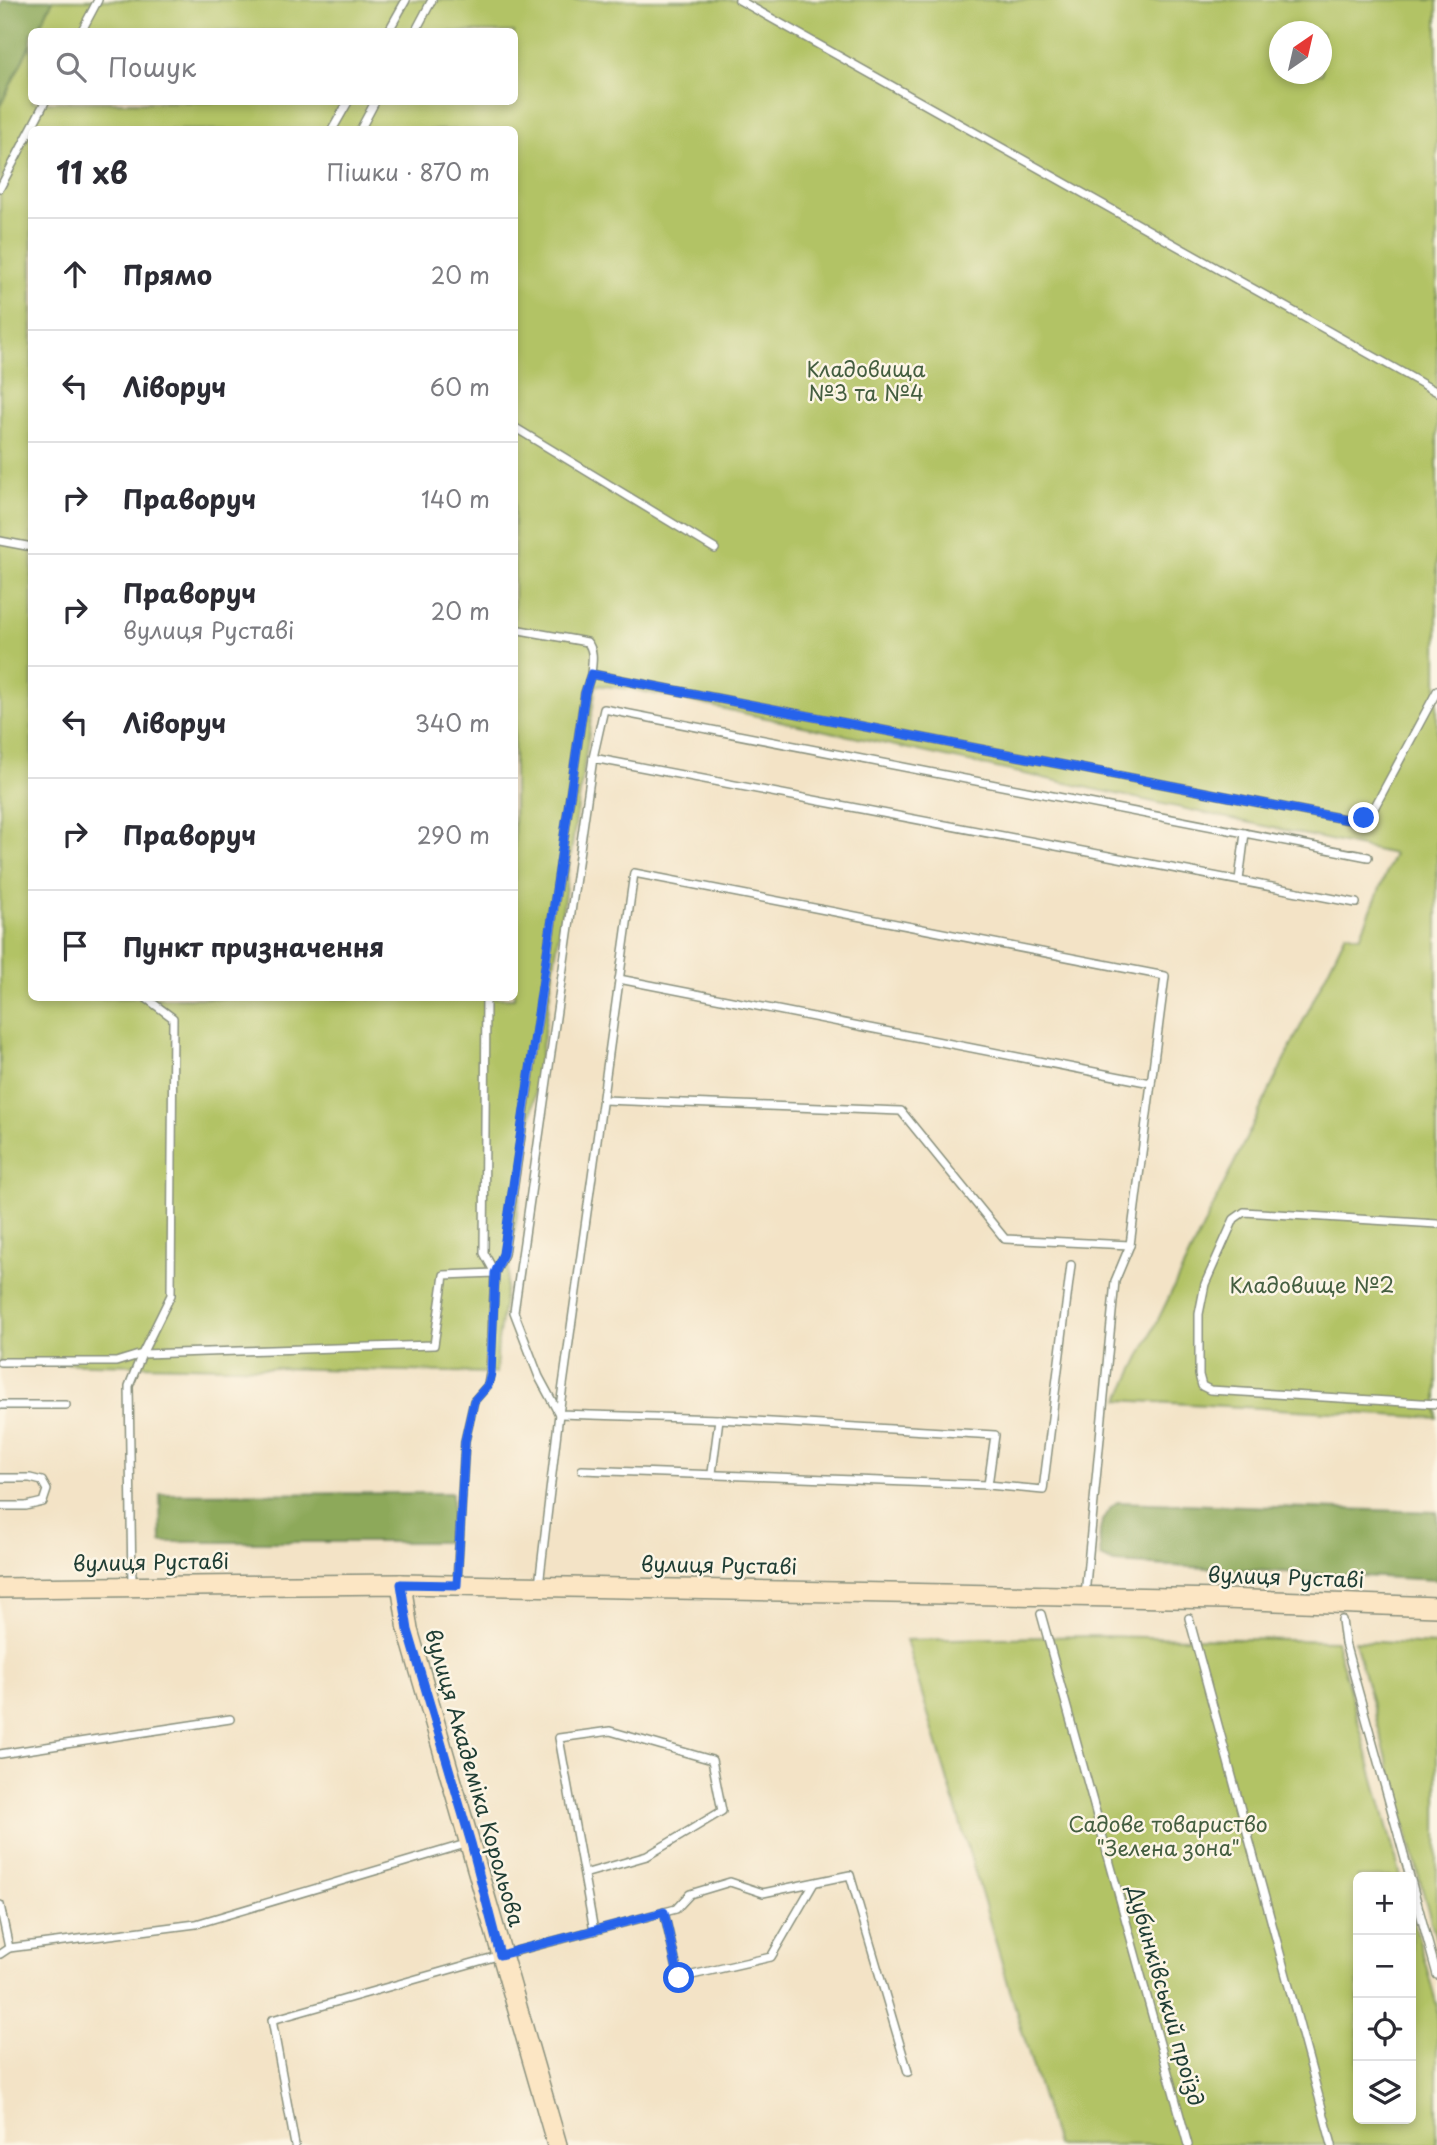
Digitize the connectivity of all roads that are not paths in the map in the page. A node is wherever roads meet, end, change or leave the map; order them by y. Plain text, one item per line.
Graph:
1 (98, 0) edge
2 (406, 0) edge
3 (432, 0) edge
4 (739, 0) edge
5 (83, 28) edge
6 (390, 28) edge
7 (417, 28) edge
8 (43, 105) edge
9 (346, 105) edge
10 (373, 105) edge
11 (32, 126) edge
12 (334, 126) edge
13 (361, 126) edge
14 (28, 134) edge
15 (0, 188) edge
16 (1437, 392) edge
17 (518, 429) edge
18 (0, 541) edge
19 (28, 546) edge
20 (715, 549) dead end
21 (518, 630) edge
22 (591, 674) junction
23 (1437, 691) edge
24 (593, 758) junction
25 (1245, 833) junction
26 (1368, 858) dead end
27 (1239, 880) junction
28 (1356, 903) dead end
29 (619, 979) junction
30 (150, 1001) edge
31 (486, 1001) edge
32 (1151, 1083) junction
33 (603, 1100) junction
34 (1437, 1224) edge
35 (1130, 1245) junction
36 (1071, 1265) dead end
37 (495, 1273) junction
38 (142, 1354) junction
39 (0, 1362) edge
40 (1437, 1404) edge
41 (0, 1405) edge
42 (66, 1405) dead end
43 (559, 1414) junction
44 (719, 1419) junction
45 (582, 1469) dead end
46 (712, 1473) junction
47 (0, 1478) edge
48 (988, 1485) junction
49 (0, 1506) edge
50 (401, 1584) junction
51 (457, 1585) junction
52 (132, 1586) junction
53 (539, 1586) junction
54 (0, 1588) edge
55 (1085, 1596) junction
56 (1437, 1607) edge
57 (1041, 1614) dead end
58 (1189, 1618) dead end
59 (1342, 1620) dead end
60 (230, 1719) dead end
61 (0, 1754) edge
62 (471, 1843) junction
63 (1408, 1872) edge
64 (584, 1874) junction
65 (814, 1882) junction
66 (1416, 1900) edge
67 (0, 1905) edge
68 (664, 1912) junction
69 (594, 1931) junction
70 (9, 1948) junction
71 (0, 1954) edge
72 (500, 1955) junction
73 (1437, 1975) edge
74 (908, 2071) dead end
75 (295, 2145) edge
76 (557, 2145) edge
77 (1188, 2145) edge
78 (1332, 2145) edge

1 - 5 lane
2 - 6 lane
3 - 7 lane
4 - 16 lane
8 - 11 lane
9 - 12 lane
10 - 13 lane
14 - 15 lane
17 - 20 lane
18 - 19 lane
21 - 22 lane
22 - 23 lane
22 - 37 lane
24 - 25 lane
24 - 27 lane
24 - 43 lane
25 - 26 lane
25 - 27 lane
27 - 28 lane
29 - 32 lane
29 - 32 lane
29 - 33 lane
30 - 38 lane
31 - 37 lane
32 - 35 lane
33 - 35 lane
33 - 43 lane
34 - 40 lane
35 - 55 lane
36 - 48 lane
37 - 38 lane
37 - 51 lane
38 - 39 lane
38 - 52 lane
41 - 42 lane
43 - 44 lane
43 - 53 lane
44 - 46 lane
44 - 48 lane
45 - 46 lane
46 - 48 lane
47 - 49 lane
50 - 51 main road, вулиця Руставі
50 - 52 main road, вулиця Руставі
50 - 62 main road, вулиця Академіка Корольова
51 - 53 main road, вулиця Руставі
52 - 54 main road, вулиця Руставі
53 - 55 main road, вулиця Руставі
55 - 56 main road, вулиця Руставі
57 - 77 lane, Дубинківський проїзд
58 - 78 lane
59 - 63 lane
60 - 61 lane
62 - 70 lane
62 - 72 main road, вулиця Академіка Корольова
64 - 64 lane
64 - 69 lane
65 - 68 lane
65 - 68 lane
65 - 74 lane
66 - 73 lane
67 - 70 lane
68 - 69 lane
69 - 72 lane
70 - 71 lane
72 - 75 lane
72 - 76 main road, вулиця Академіка Корольова

